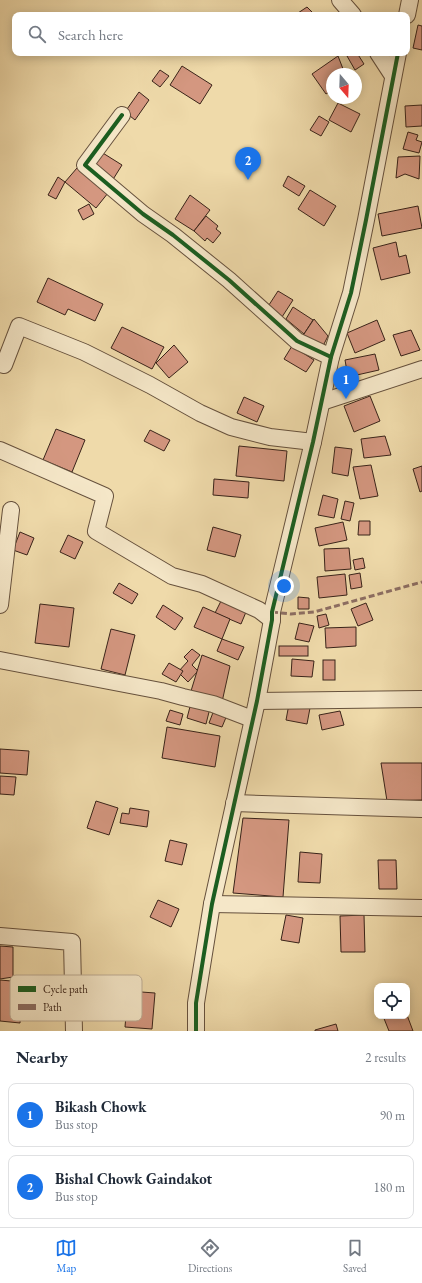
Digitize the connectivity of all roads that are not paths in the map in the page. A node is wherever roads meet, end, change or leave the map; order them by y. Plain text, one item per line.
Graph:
1 (340, 0) edge
2 (410, 0) edge
3 (350, 12) edge
4 (407, 12) edge
5 (380, 56) edge
6 (397, 56) edge
7 (393, 76) junction
8 (122, 115) dead end
9 (331, 357) junction
10 (0, 364) edge
11 (422, 369) edge
12 (322, 402) junction
13 (313, 442) junction
14 (0, 450) edge
15 (11, 510) dead end
16 (0, 605) edge
17 (272, 620) junction
18 (0, 660) edge
19 (422, 699) edge
20 (257, 701) junction
21 (252, 719) junction
22 (234, 803) junction
23 (422, 809) edge
24 (212, 904) junction
25 (422, 908) edge
26 (0, 936) edge
27 (73, 975) edge
28 (74, 1021) edge
29 (74, 1031) edge
30 (196, 1031) edge

1 - 3 street
2 - 4 street
5 - 7 street
6 - 7 street
7 - 9 street
8 - 9 street
9 - 12 street
10 - 13 street
11 - 12 street
12 - 13 street
13 - 17 street
14 - 17 street
15 - 16 street
17 - 20 street
18 - 21 street
19 - 20 street
20 - 21 street
21 - 22 street
22 - 23 street
22 - 24 street
24 - 25 street
24 - 30 street
26 - 27 street
28 - 29 street

